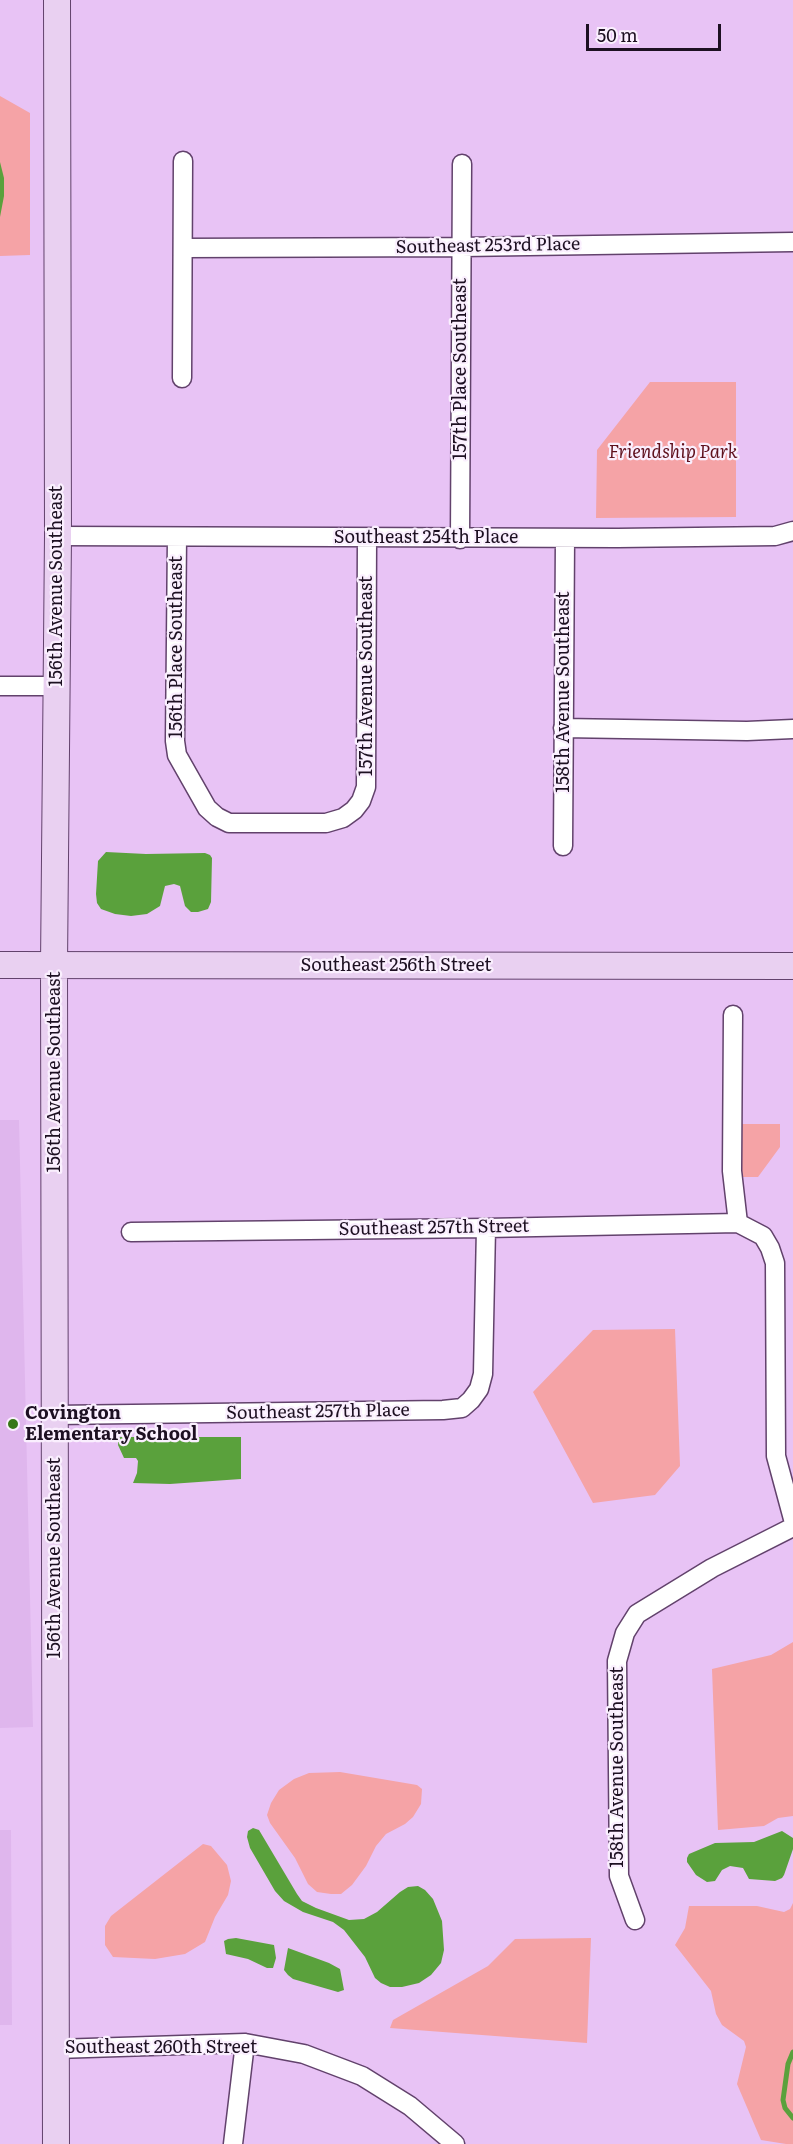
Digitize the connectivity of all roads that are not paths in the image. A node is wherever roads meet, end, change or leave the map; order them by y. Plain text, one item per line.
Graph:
1 (57, 0) edge
2 (183, 161) dead end
3 (462, 164) dead end
4 (793, 242) edge
5 (462, 247) junction
6 (183, 248) junction
7 (182, 378) dead end
8 (793, 531) edge
9 (58, 536) junction
10 (177, 537) junction
11 (368, 538) junction
12 (565, 538) junction
13 (460, 539) junction
14 (0, 686) edge
15 (57, 686) junction
16 (563, 728) junction
17 (793, 729) edge
18 (354, 810) joint
19 (563, 846) dead end
20 (0, 965) edge
21 (54, 965) junction
22 (793, 966) edge
23 (733, 1015) dead end
24 (738, 1223) junction
25 (486, 1228) junction
26 (130, 1232) dead end
27 (55, 1415) junction
28 (793, 1519) edge
29 (793, 1527) edge
30 (635, 1920) dead end
31 (245, 2043) junction
32 (56, 2049) junction
33 (56, 2144) edge
34 (233, 2144) edge
35 (455, 2144) edge

1 - 9 street, 156th Avenue Southeast
2 - 6 street
3 - 5 street, 157th Place Southeast
4 - 5 street, Southeast 253rd Place
5 - 6 street, Southeast 253rd Place
5 - 13 street, 157th Place Southeast
6 - 7 street
8 - 12 street, Southeast 254th Place
9 - 10 street, Southeast 254th Place
9 - 15 street, 156th Avenue Southeast
10 - 11 street, Southeast 254th Place
10 - 18 street, 156th Place Southeast
11 - 13 street, Southeast 254th Place
11 - 18 street, 157th Avenue Southeast
12 - 13 street, Southeast 254th Place
12 - 16 street, 158th Avenue Southeast
14 - 15 street
15 - 21 street, 156th Avenue Southeast
16 - 17 street
16 - 19 street, 158th Avenue Southeast
20 - 21 street, Southeast 256th Street
21 - 22 street, Southeast 256th Street
21 - 27 street, 156th Avenue Southeast
23 - 24 street
24 - 25 street, Southeast 257th Street
24 - 28 street
25 - 26 street, Southeast 257th Street
25 - 27 street, Southeast 257th Place
27 - 32 street, 156th Avenue Southeast
29 - 30 street, 158th Avenue Southeast
31 - 32 street, Southeast 260th Street
31 - 34 street
31 - 35 street, Southeast 260th Street
32 - 33 street, 156th Avenue Southeast

